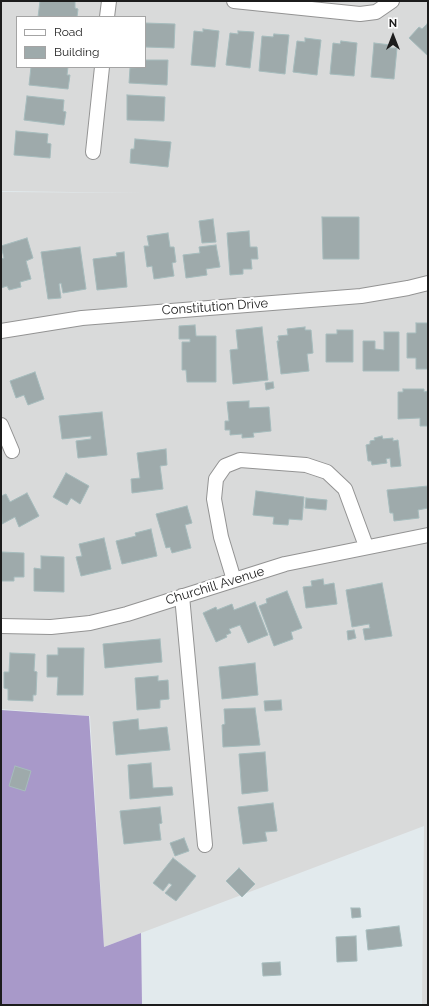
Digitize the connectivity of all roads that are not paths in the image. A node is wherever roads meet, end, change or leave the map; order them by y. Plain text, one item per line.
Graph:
1 (109, 1) edge
2 (234, 1) edge
3 (392, 1) edge
4 (107, 16) edge
5 (102, 68) edge
6 (93, 152) dead end
7 (428, 282) edge
8 (1, 331) edge
9 (1, 425) edge
10 (12, 451) dead end
11 (428, 535) edge
12 (366, 546) junction
13 (234, 580) junction
14 (182, 596) junction
15 (1, 626) edge
16 (206, 845) dead end

1 - 4 street
2 - 3 street
5 - 6 street
7 - 8 street, Constitution Drive
9 - 10 street
11 - 12 street, Churchill Avenue
12 - 13 street, Churchill Avenue
12 - 13 street
13 - 14 street, Churchill Avenue
14 - 15 street, Churchill Avenue
14 - 16 street

